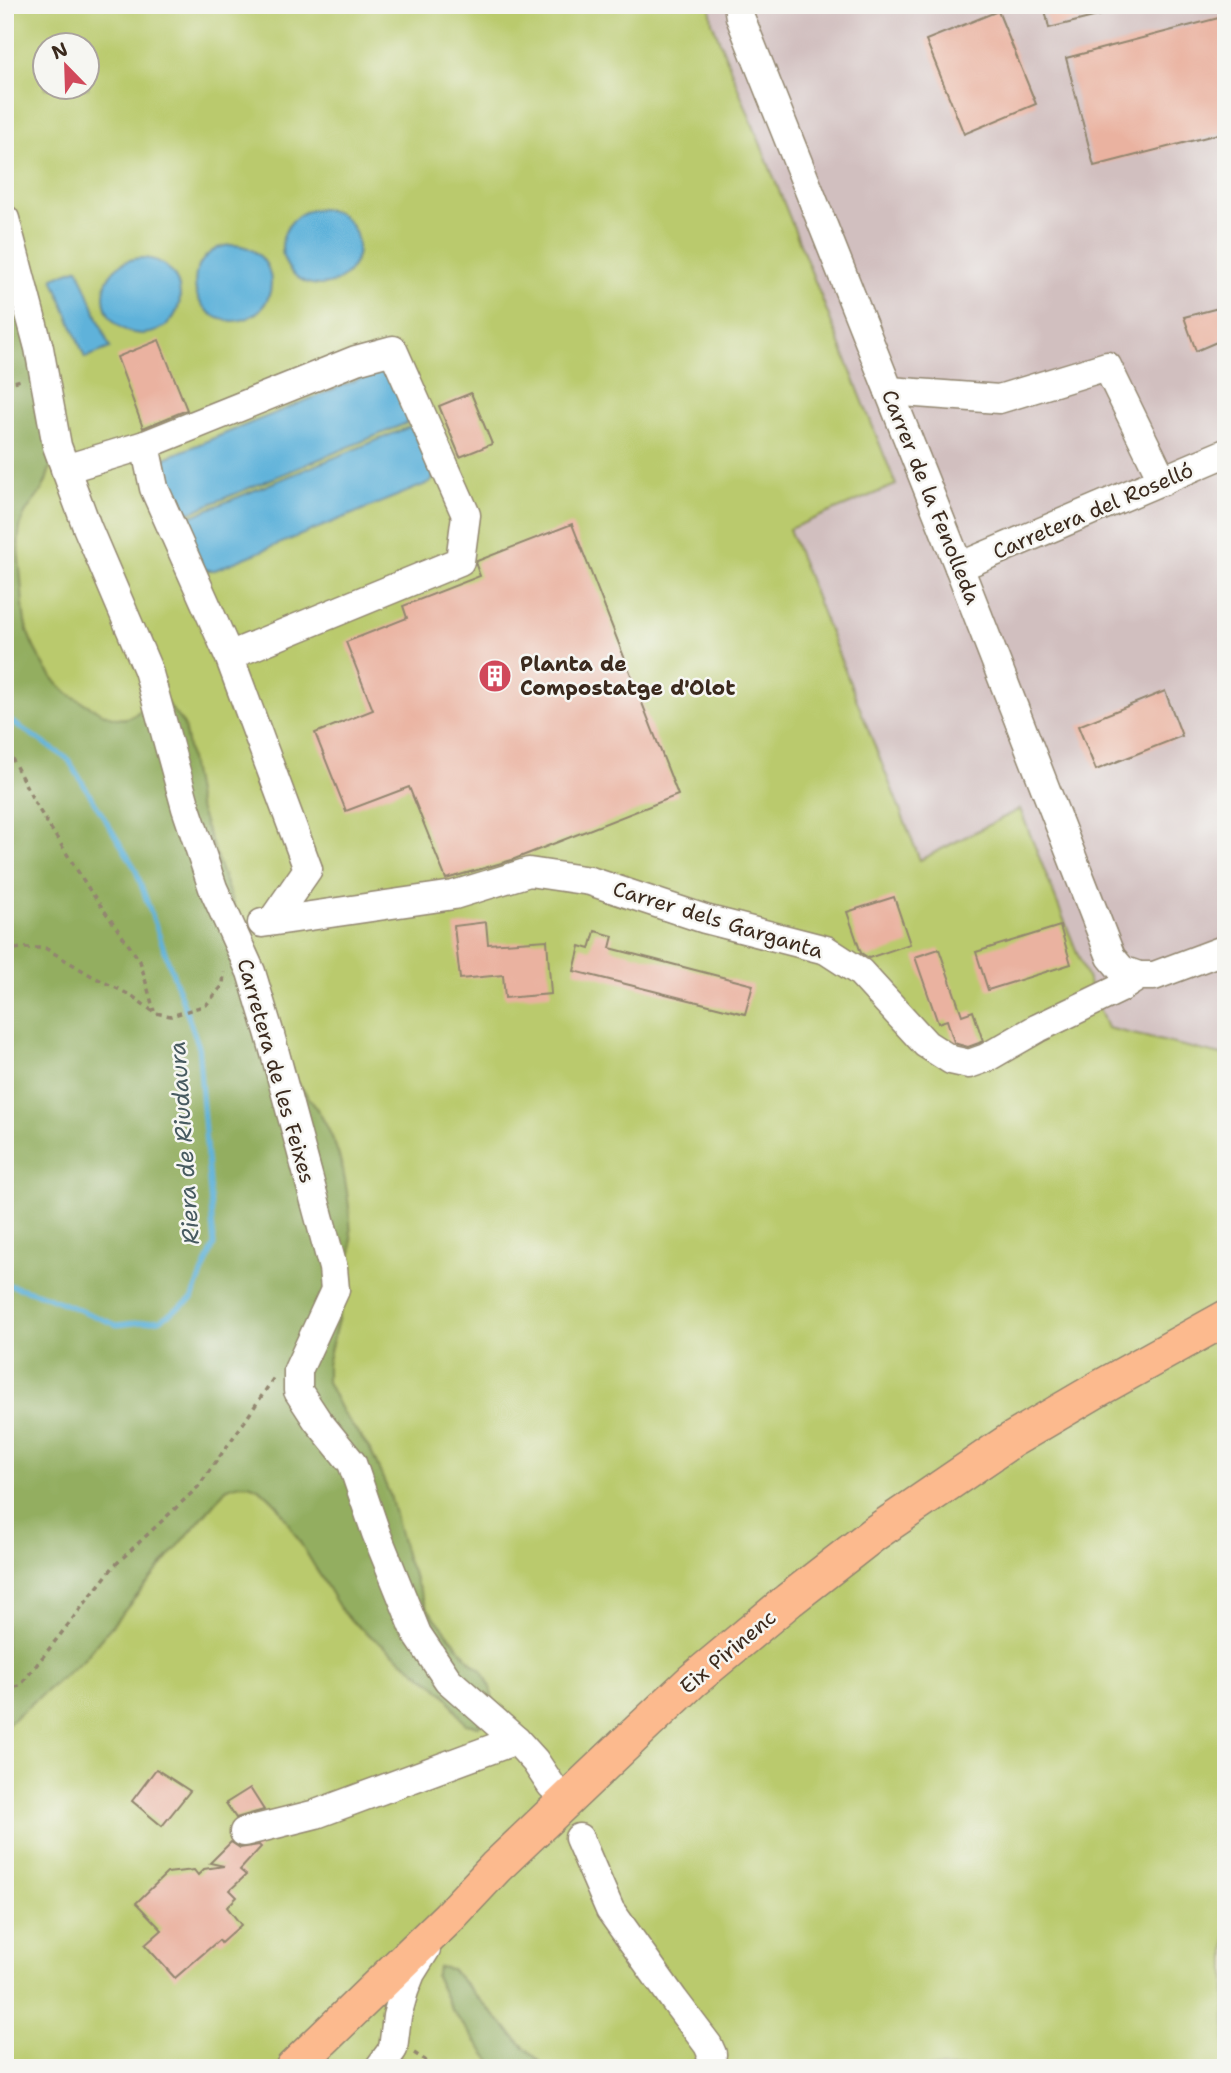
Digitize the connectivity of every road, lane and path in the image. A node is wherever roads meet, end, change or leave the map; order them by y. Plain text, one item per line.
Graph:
1 (738, 5) edge
2 (5, 219) edge
3 (889, 391) junction
4 (145, 445) junction
5 (1226, 453) edge
6 (65, 469) junction
7 (1163, 481) junction
8 (959, 568) junction
9 (229, 656) junction
10 (5, 750) edge
11 (272, 921) junction
12 (232, 928) junction
13 (1226, 949) edge
14 (5, 950) edge
15 (225, 962) dead end
16 (1139, 976) junction
17 (155, 1013) junction
18 (1226, 1318) edge
19 (274, 1376) dead end
20 (5, 1689) edge
21 (516, 1740) junction
22 (551, 1785) dead end
23 (244, 1832) dead end
24 (579, 1838) dead end
25 (449, 1917) junction
26 (391, 2062) edge
27 (293, 2068) edge
28 (710, 2068) edge

1 - 3 street, Carrer de la Fenolleda
2 - 6 street, Carretera de les Feixes
3 - 7 street
3 - 8 street, Carrer de la Fenolleda
4 - 6 street
4 - 9 street
4 - 9 street
5 - 7 street, Carretera del Roselló
6 - 12 street, Carretera de les Feixes
7 - 8 street, Carretera del Roselló
8 - 16 street, Carrer de la Fenolleda
9 - 11 street
10 - 17 path
11 - 12 street, Carrer dels Garganta
11 - 16 street, Carrer dels Garganta
12 - 21 street, Carretera de les Feixes
13 - 16 street, Carrer dels Garganta
14 - 17 path
15 - 17 path
18 - 25 main road, Eix Pirinenc
19 - 20 path
21 - 22 street, Carretera de les Feixes
21 - 23 street
24 - 28 street
25 - 26 street
25 - 27 main road, Eix Pirinenc

